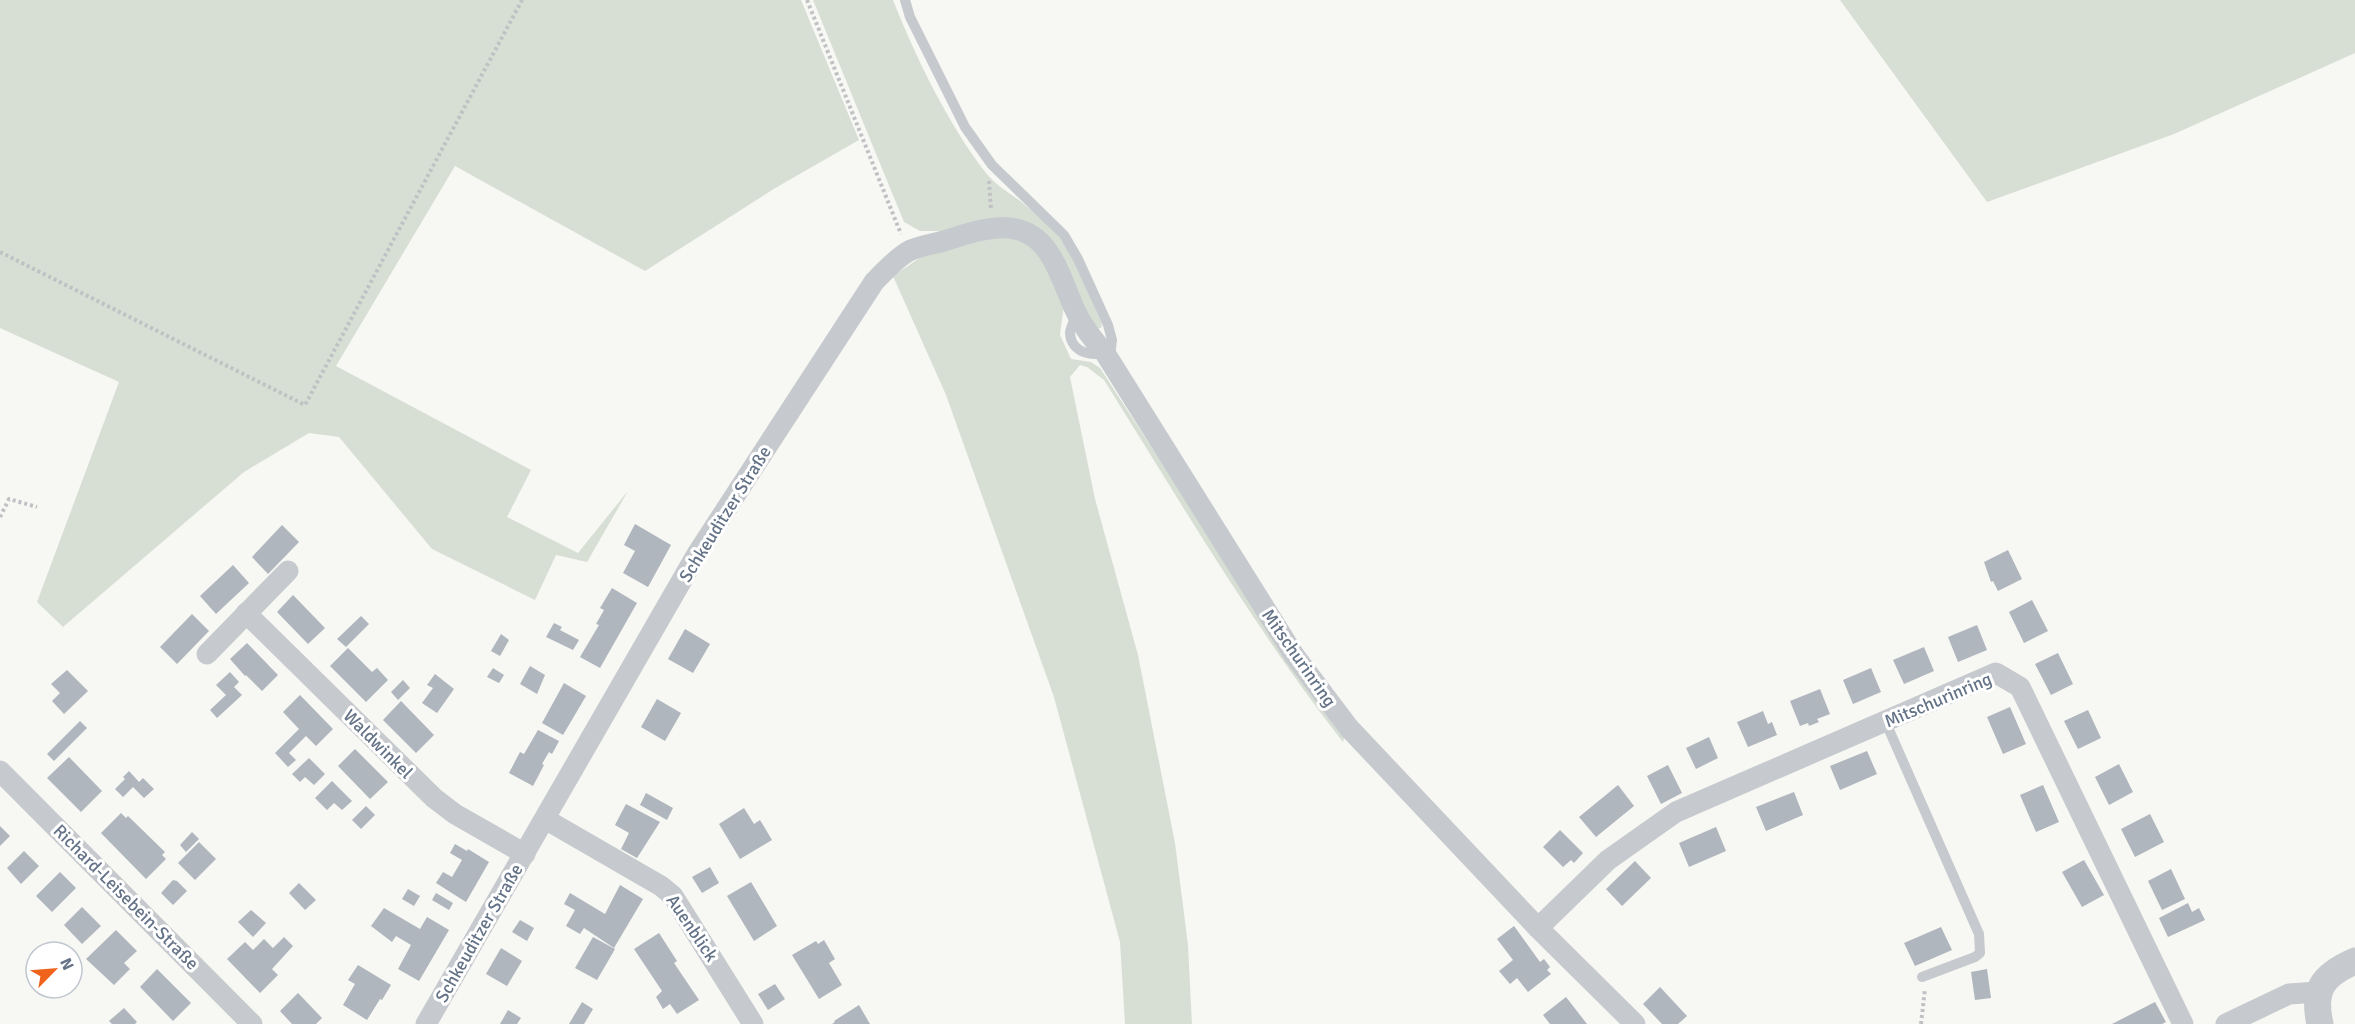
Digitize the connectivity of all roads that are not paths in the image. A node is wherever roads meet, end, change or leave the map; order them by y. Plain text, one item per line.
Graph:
1 (905, 0) edge
2 (1104, 353) junction
3 (288, 571) dead end
4 (246, 613) junction
5 (207, 654) dead end
6 (1886, 723) junction
7 (0, 771) edge
8 (545, 819) junction
9 (525, 854) junction
10 (1538, 928) junction
11 (2355, 961) edge
12 (1922, 977) road end
13 (2318, 992) junction
14 (252, 1024) edge
15 (426, 1024) edge
16 (753, 1024) edge
17 (1635, 1024) edge
18 (2183, 1024) edge
19 (2226, 1024) edge
20 (2320, 1024) edge

1 - 2 lane
2 - 8 street, Schkeuditzer Straße
2 - 10 street, Mitschurinring
3 - 4 street
4 - 5 street
4 - 9 street, Waldwinkel
6 - 10 street, Mitschurinring
6 - 12 lane
6 - 18 street, Mitschurinring
7 - 14 street, Richard-Leisebein-Straße
8 - 9 street, Schkeuditzer Straße
8 - 16 street, Auenblick
9 - 15 street, Schkeuditzer Straße
10 - 17 street, Mitschurinring
11 - 13 street
13 - 19 street
13 - 20 street

